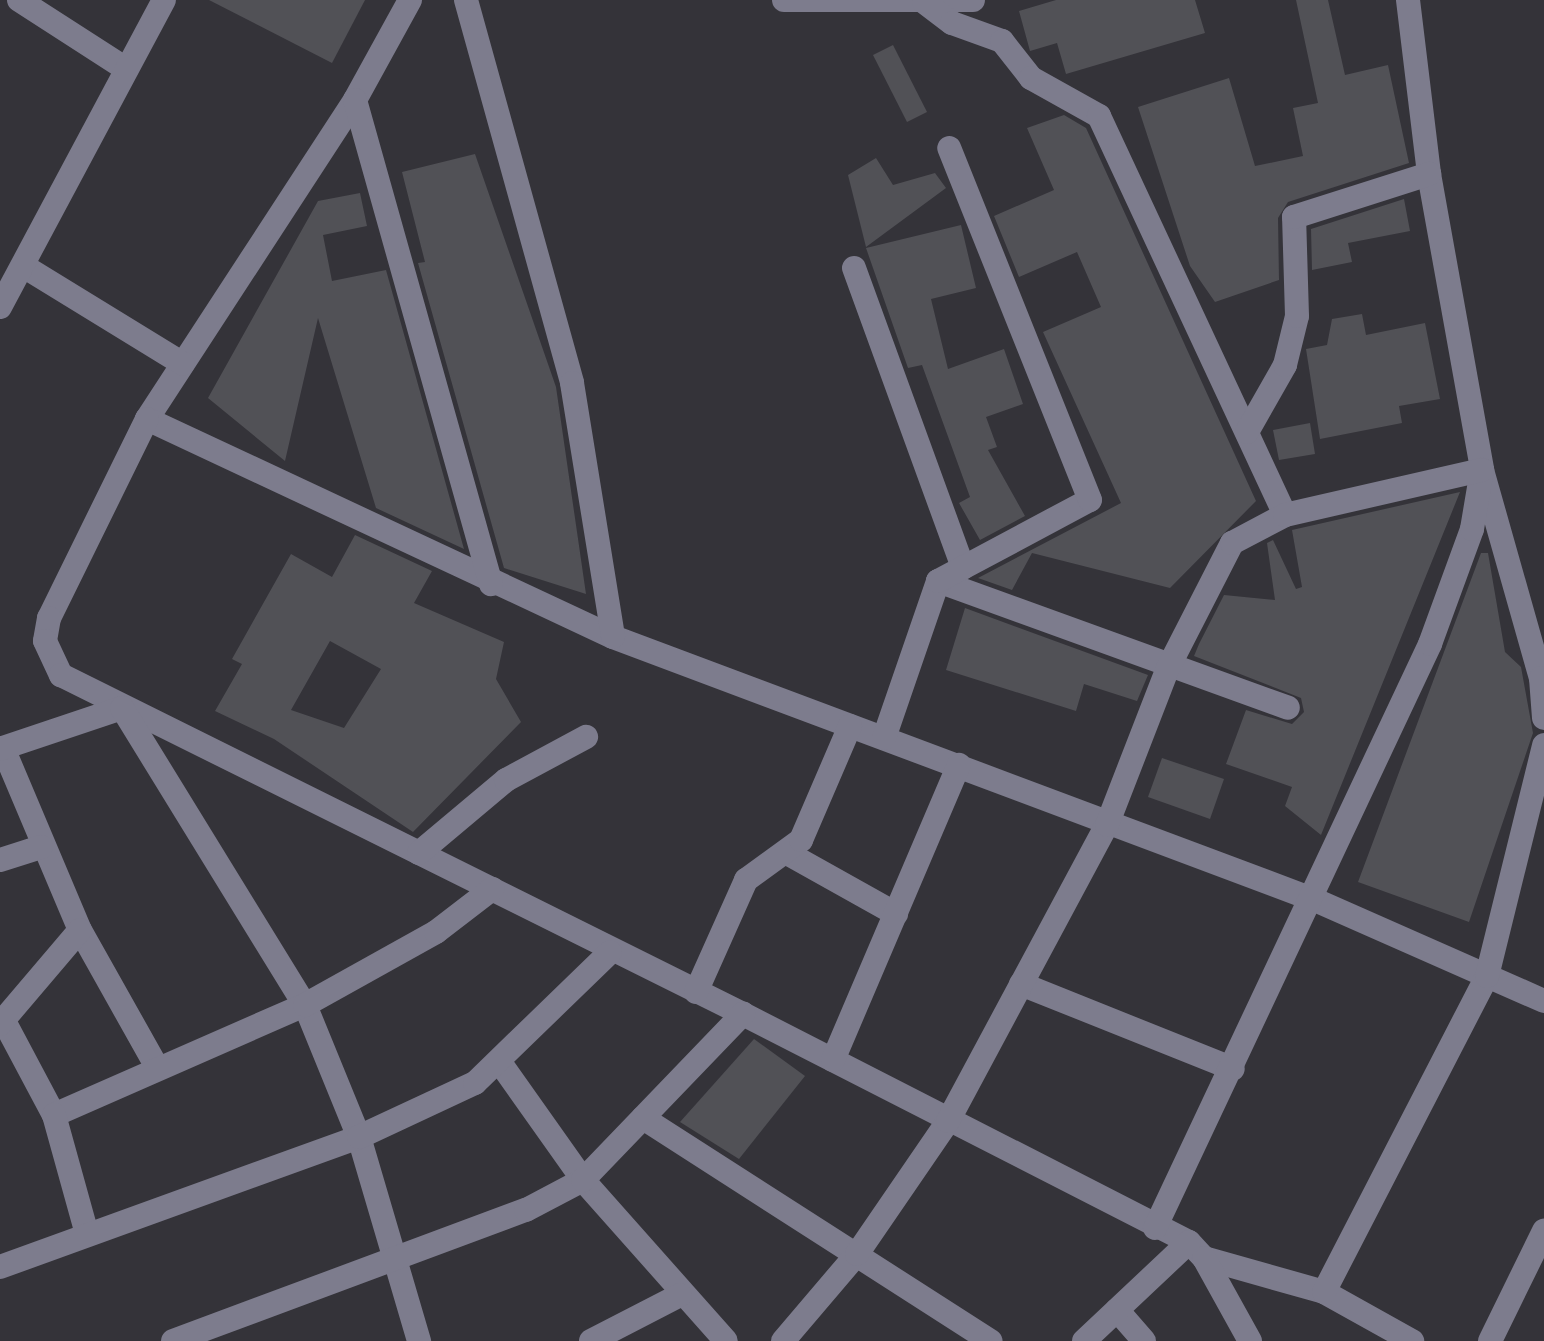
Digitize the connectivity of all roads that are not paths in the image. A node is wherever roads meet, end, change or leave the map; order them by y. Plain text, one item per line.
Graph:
1 (19, 0) edge
2 (164, 0) edge
3 (466, 0) edge
4 (784, 0) edge
5 (974, 0) edge
6 (1408, 0) edge
7 (840, 1) edge
8 (924, 2) edge
9 (400, 4) edge
10 (123, 67) junction
11 (355, 100) junction
12 (949, 148) dead end
13 (1429, 174) junction
14 (25, 267) junction
15 (854, 268) dead end
16 (0, 307) edge
17 (183, 364) junction
18 (147, 419) junction
19 (1247, 432) junction
20 (1482, 470) junction
21 (1285, 515) junction
22 (963, 568) junction
23 (938, 581) junction
24 (491, 584) junction
25 (614, 638) junction
26 (1167, 670) junction
27 (122, 708) junction
28 (1288, 708) dead end
29 (1544, 718) edge
30 (850, 726) junction
31 (586, 737) dead end
32 (884, 738) junction
33 (1544, 745) edge
34 (1, 749) edge
35 (959, 765) junction
36 (1107, 825) junction
37 (41, 847) junction
38 (419, 853) junction
39 (787, 854) junction
40 (0, 860) edge
41 (492, 890) junction
42 (1315, 900) junction
43 (896, 914) junction
44 (80, 930) junction
45 (610, 952) junction
46 (1487, 976) junction
47 (1021, 984) junction
48 (696, 992) junction
49 (1544, 1000) edge
50 (305, 1005) junction
51 (743, 1014) junction
52 (3, 1024) edge
53 (833, 1060) junction
54 (501, 1064) junction
55 (158, 1069) junction
56 (1233, 1069) junction
57 (54, 1115) junction
58 (643, 1118) junction
59 (948, 1121) junction
60 (359, 1137) junction
61 (583, 1180) junction
62 (1155, 1228) junction
63 (1544, 1231) edge
64 (87, 1234) junction
65 (1197, 1250) junction
66 (857, 1254) junction
67 (393, 1259) junction
68 (0, 1267) edge
69 (1324, 1292) junction
70 (680, 1295) junction
71 (1117, 1310) junction
72 (1242, 1338) edge
73 (173, 1341) edge
74 (419, 1341) edge
75 (591, 1341) edge
76 (726, 1341) edge
77 (783, 1341) edge
78 (991, 1341) edge
79 (1084, 1341) edge
80 (1144, 1341) edge
81 (1412, 1341) edge
82 (1490, 1341) edge

1 - 10 street
2 - 10 street
3 - 25 street
4 - 7 street
5 - 8 street
6 - 13 street
7 - 8 street
8 - 19 street
9 - 11 street
10 - 14 street
11 - 17 street
11 - 24 street
12 - 22 street
13 - 19 street
13 - 20 street
14 - 16 street
14 - 17 street
15 - 22 street
17 - 18 street
18 - 24 street
18 - 27 street
19 - 21 street
20 - 21 street
20 - 29 street
20 - 42 street
21 - 26 street
22 - 23 street
23 - 26 street
23 - 32 street
24 - 25 street
25 - 30 street
26 - 28 street
26 - 36 street
27 - 34 street
27 - 38 street
27 - 50 street
30 - 32 street
30 - 39 street
31 - 38 street
32 - 35 street
33 - 46 street
34 - 37 street
35 - 36 street
35 - 43 street
36 - 42 street
36 - 47 street
37 - 40 street
37 - 44 street
38 - 41 street
39 - 43 street
39 - 48 street
41 - 45 street
41 - 50 street
42 - 46 street
42 - 56 street
43 - 53 street
44 - 52 street
44 - 55 street
45 - 48 street
45 - 54 street
46 - 49 street
46 - 69 street
47 - 56 street
47 - 59 street
48 - 51 street
50 - 55 street
50 - 60 street
51 - 53 street
51 - 58 street
52 - 57 street
53 - 59 street
54 - 60 street
54 - 61 street
55 - 57 street
56 - 62 street
57 - 64 street
58 - 61 street
58 - 66 street
59 - 62 street
59 - 66 street
60 - 64 street
60 - 67 street
61 - 67 street
61 - 70 street
62 - 65 street
63 - 82 street
64 - 68 street
65 - 69 street
65 - 71 street
65 - 72 street
66 - 77 street
66 - 78 street
67 - 73 street
67 - 74 street
69 - 81 street
70 - 75 street
70 - 76 street
71 - 79 street
71 - 80 street

